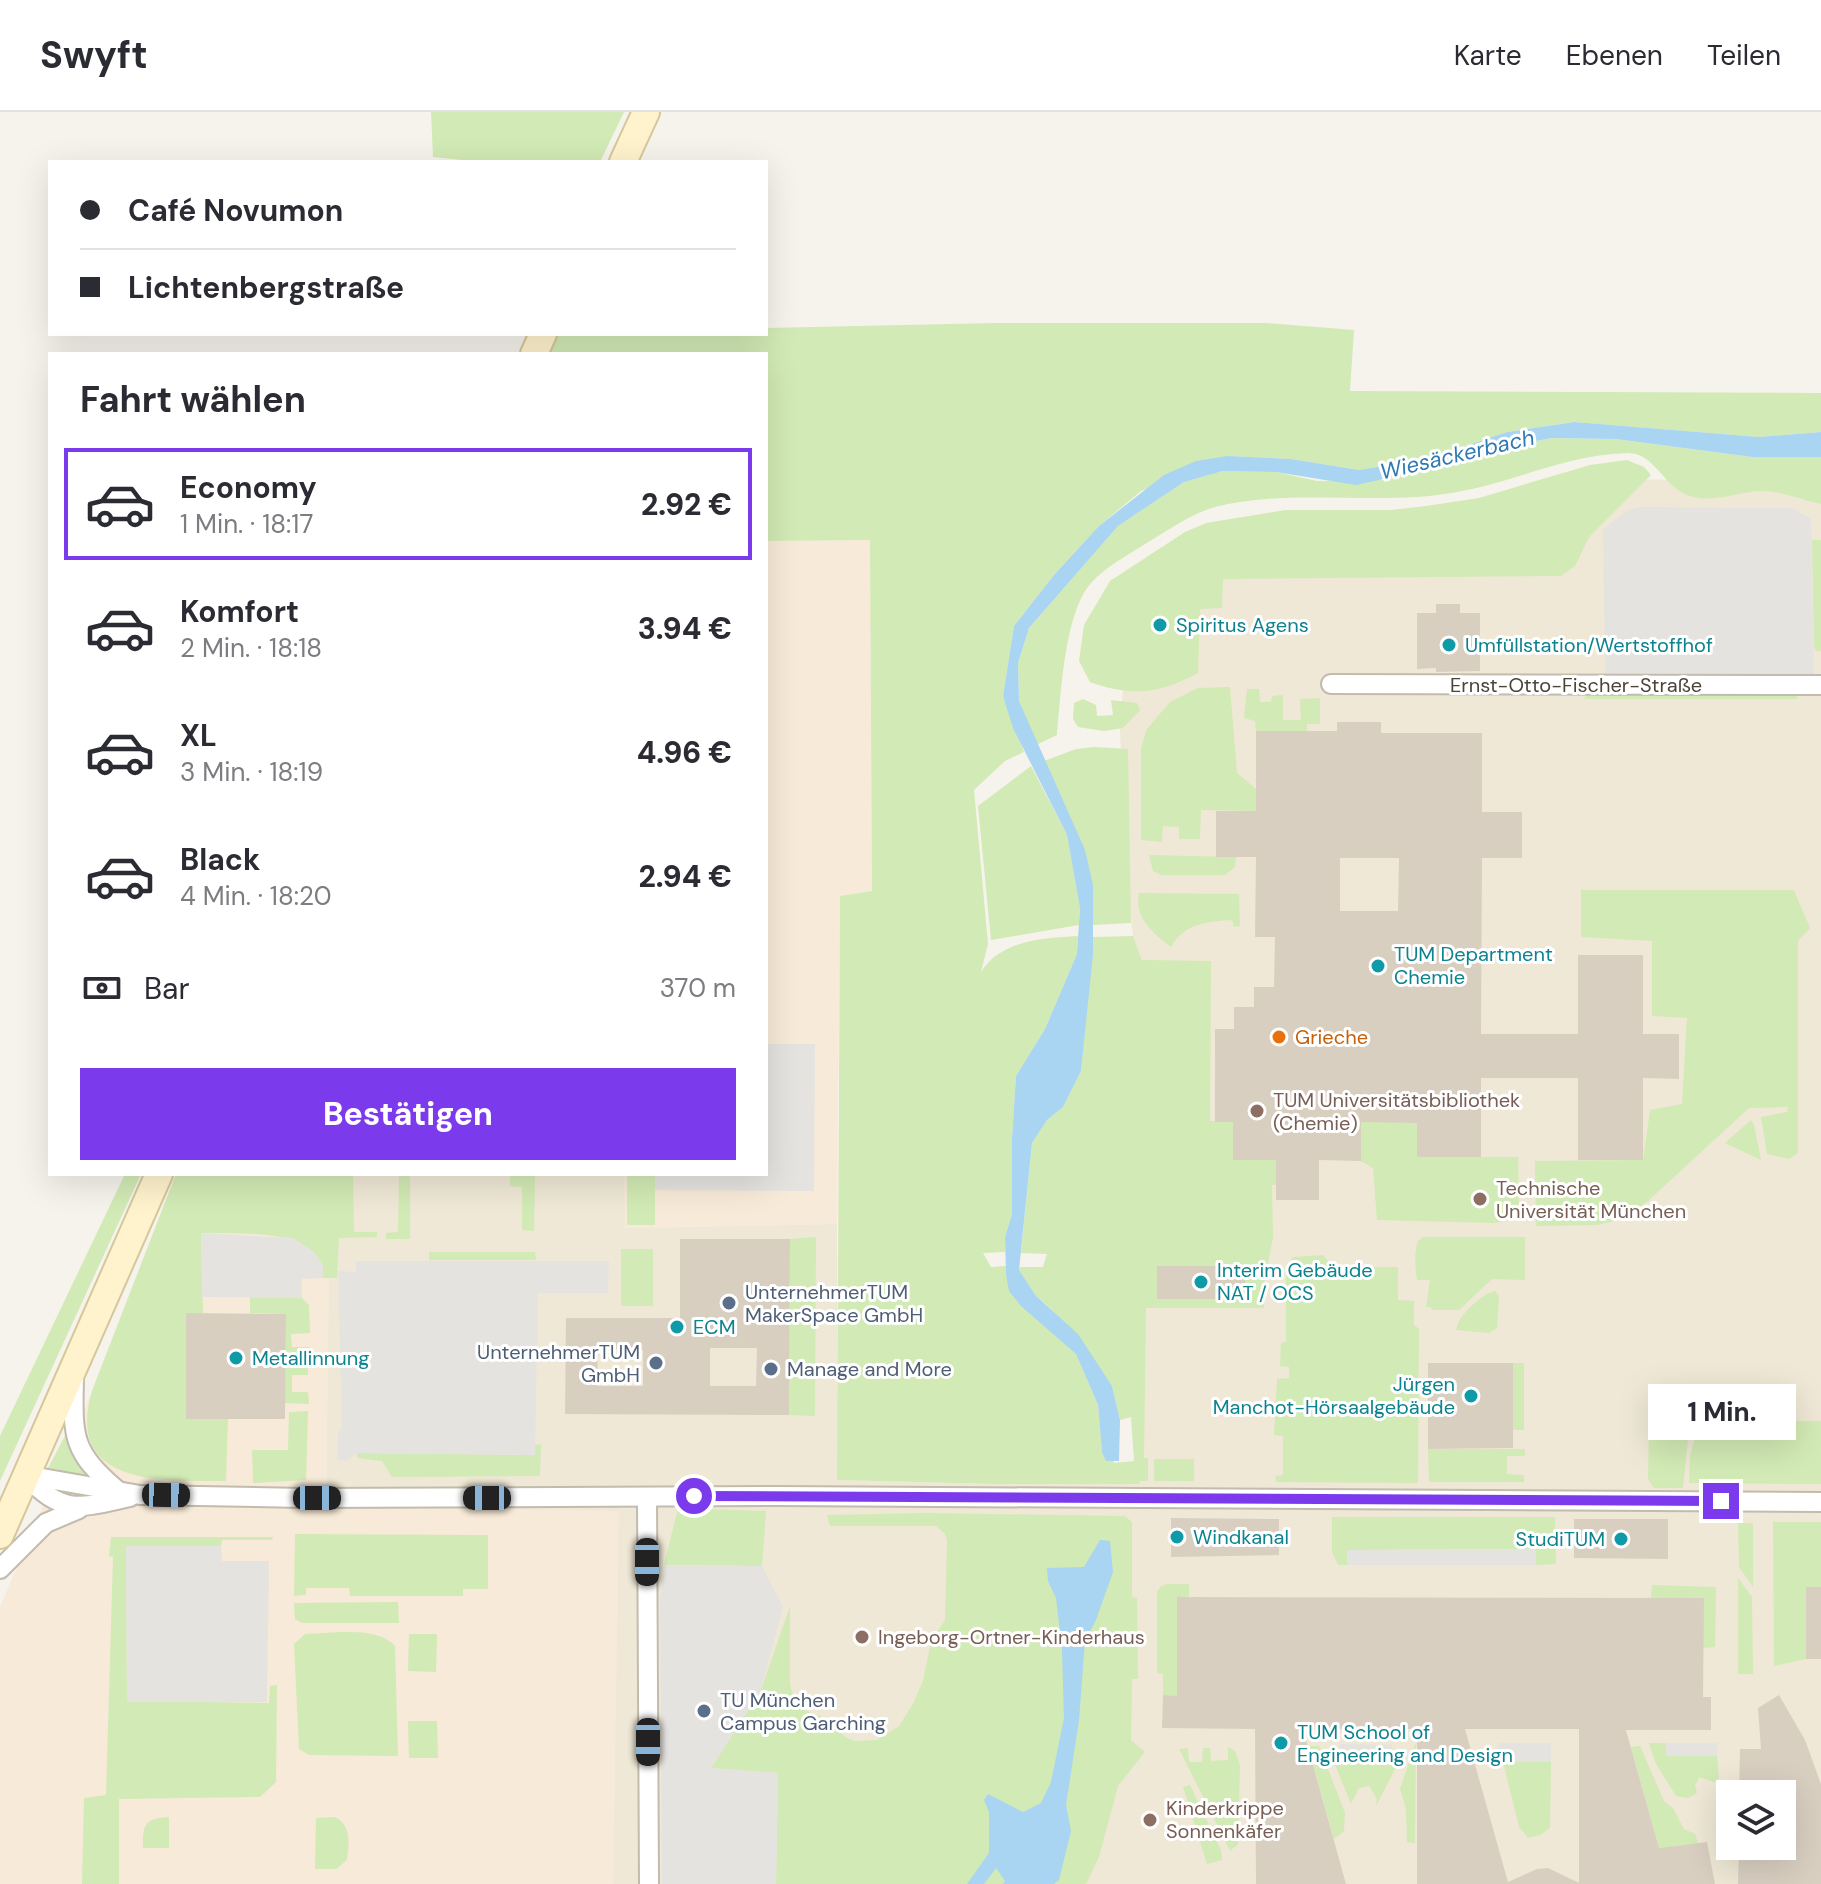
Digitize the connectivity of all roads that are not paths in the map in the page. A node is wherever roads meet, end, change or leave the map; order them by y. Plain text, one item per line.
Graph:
1 (646, 112) edge
2 (624, 160) edge
3 (1331, 684) dead end
4 (1821, 685) edge
5 (158, 1176) edge
6 (74, 1365) junction
7 (25, 1475) junction
8 (119, 1492) junction
9 (140, 1495) junction
10 (647, 1497) junction
11 (1821, 1502) edge
12 (84, 1508) junction
13 (0, 1535) edge
14 (0, 1569) edge
15 (649, 1884) edge

1 - 2 main road
3 - 4 street, Ernst-Otto-Fischer-Straße
5 - 6 main road
6 - 7 main road
6 - 8 street
7 - 8 street
7 - 12 street
7 - 13 main road
8 - 9 street
9 - 10 street
9 - 12 street
10 - 11 street
10 - 15 street
12 - 14 street

